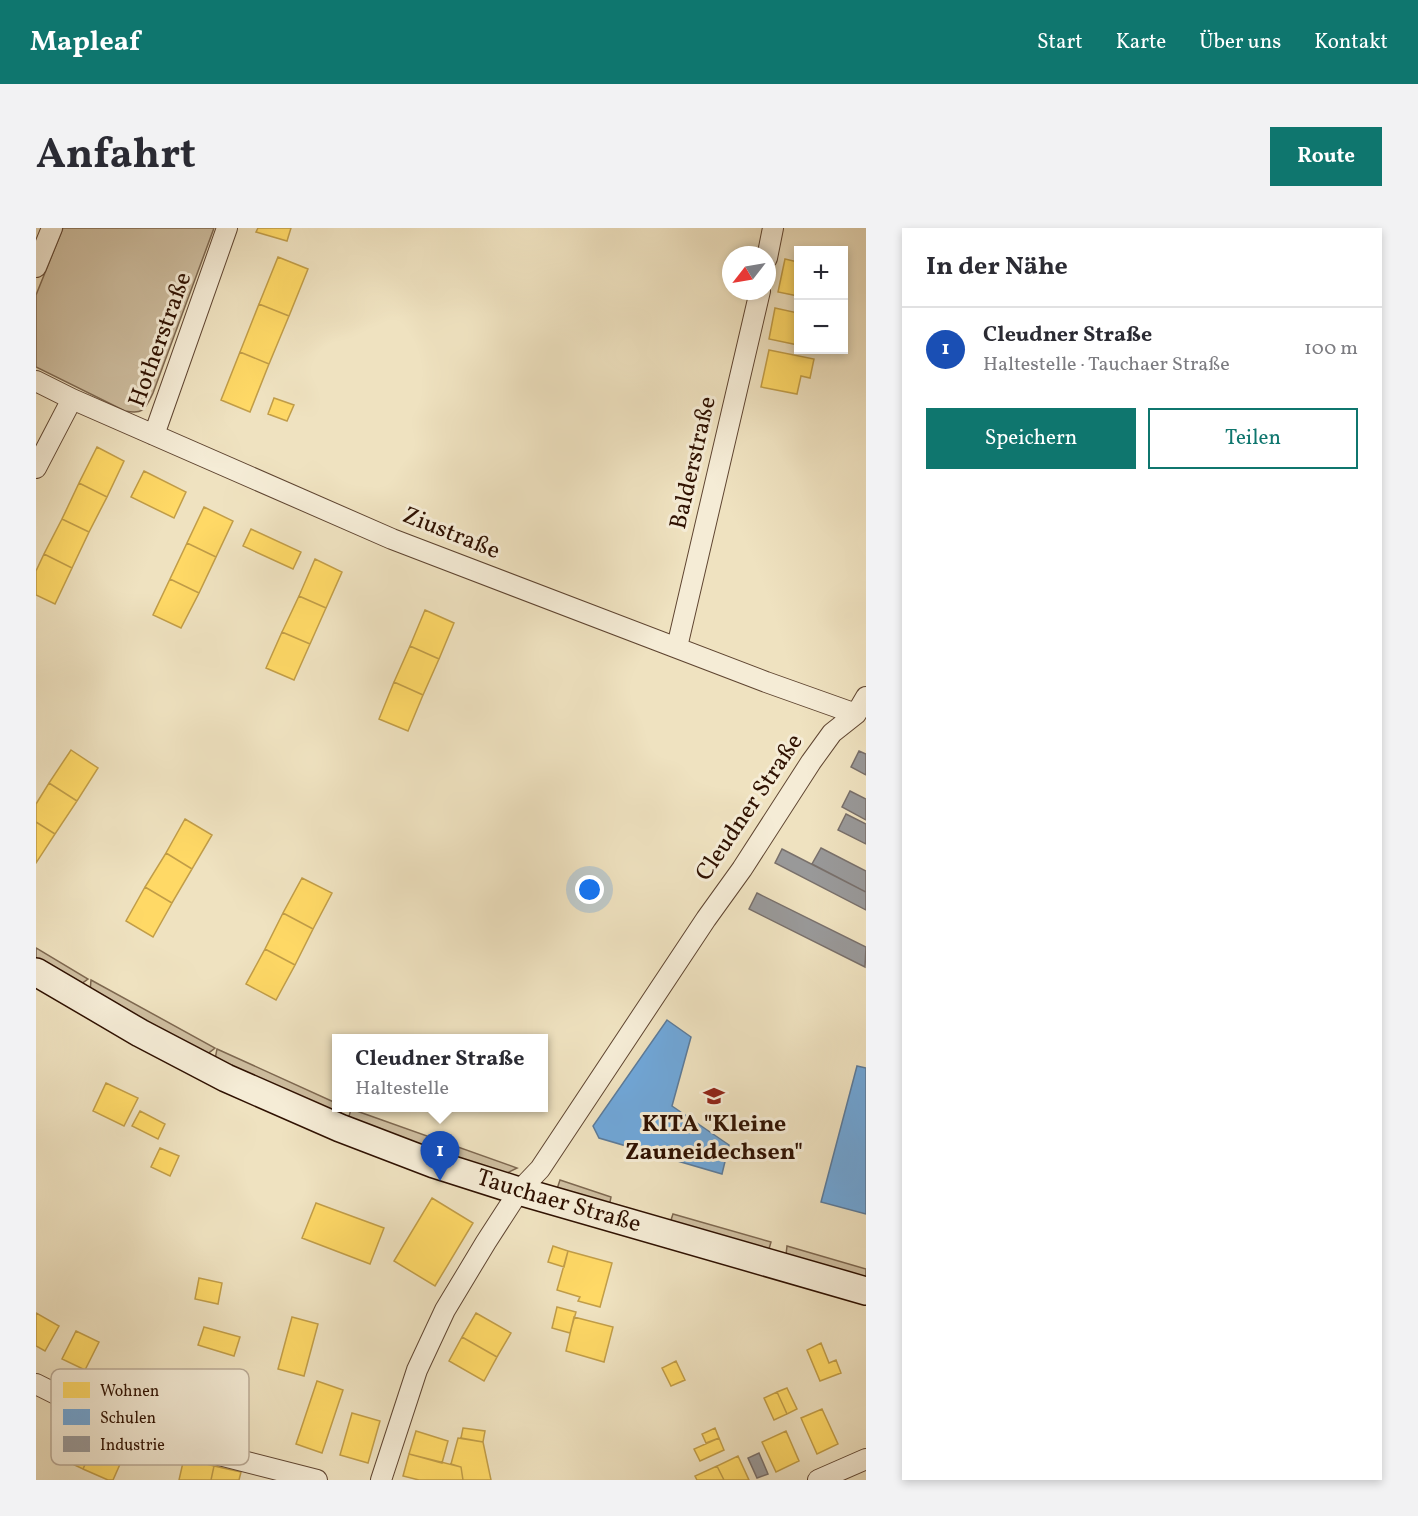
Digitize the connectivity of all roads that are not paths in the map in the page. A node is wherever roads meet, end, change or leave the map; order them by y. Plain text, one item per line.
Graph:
1 (52, 228) edge
2 (227, 228) edge
3 (773, 228) edge
4 (769, 246) edge
5 (36, 267) edge
6 (758, 300) edge
7 (36, 381) edge
8 (72, 399) junction
9 (154, 435) junction
10 (36, 468) edge
11 (677, 647) junction
12 (861, 706) edge
13 (36, 972) edge
14 (519, 1191) junction
15 (866, 1292) edge
16 (36, 1384) edge
17 (51, 1392) edge
18 (866, 1459) edge
19 (249, 1463) edge
20 (317, 1480) edge
21 (381, 1480) edge
22 (818, 1480) edge

1 - 5 street
2 - 9 street, Hotherstraße
3 - 4 street
6 - 11 street, Balderstraße
7 - 8 street, Ziustraße
8 - 9 street, Ziustraße
8 - 10 street
9 - 11 street, Ziustraße
11 - 12 street, Ziustraße
12 - 14 street, Cleudner Straße
13 - 14 main road, Tauchaer Straße
14 - 15 main road, Tauchaer Straße
14 - 21 street, Cleudner Straße
16 - 17 street
18 - 22 street
19 - 20 street

